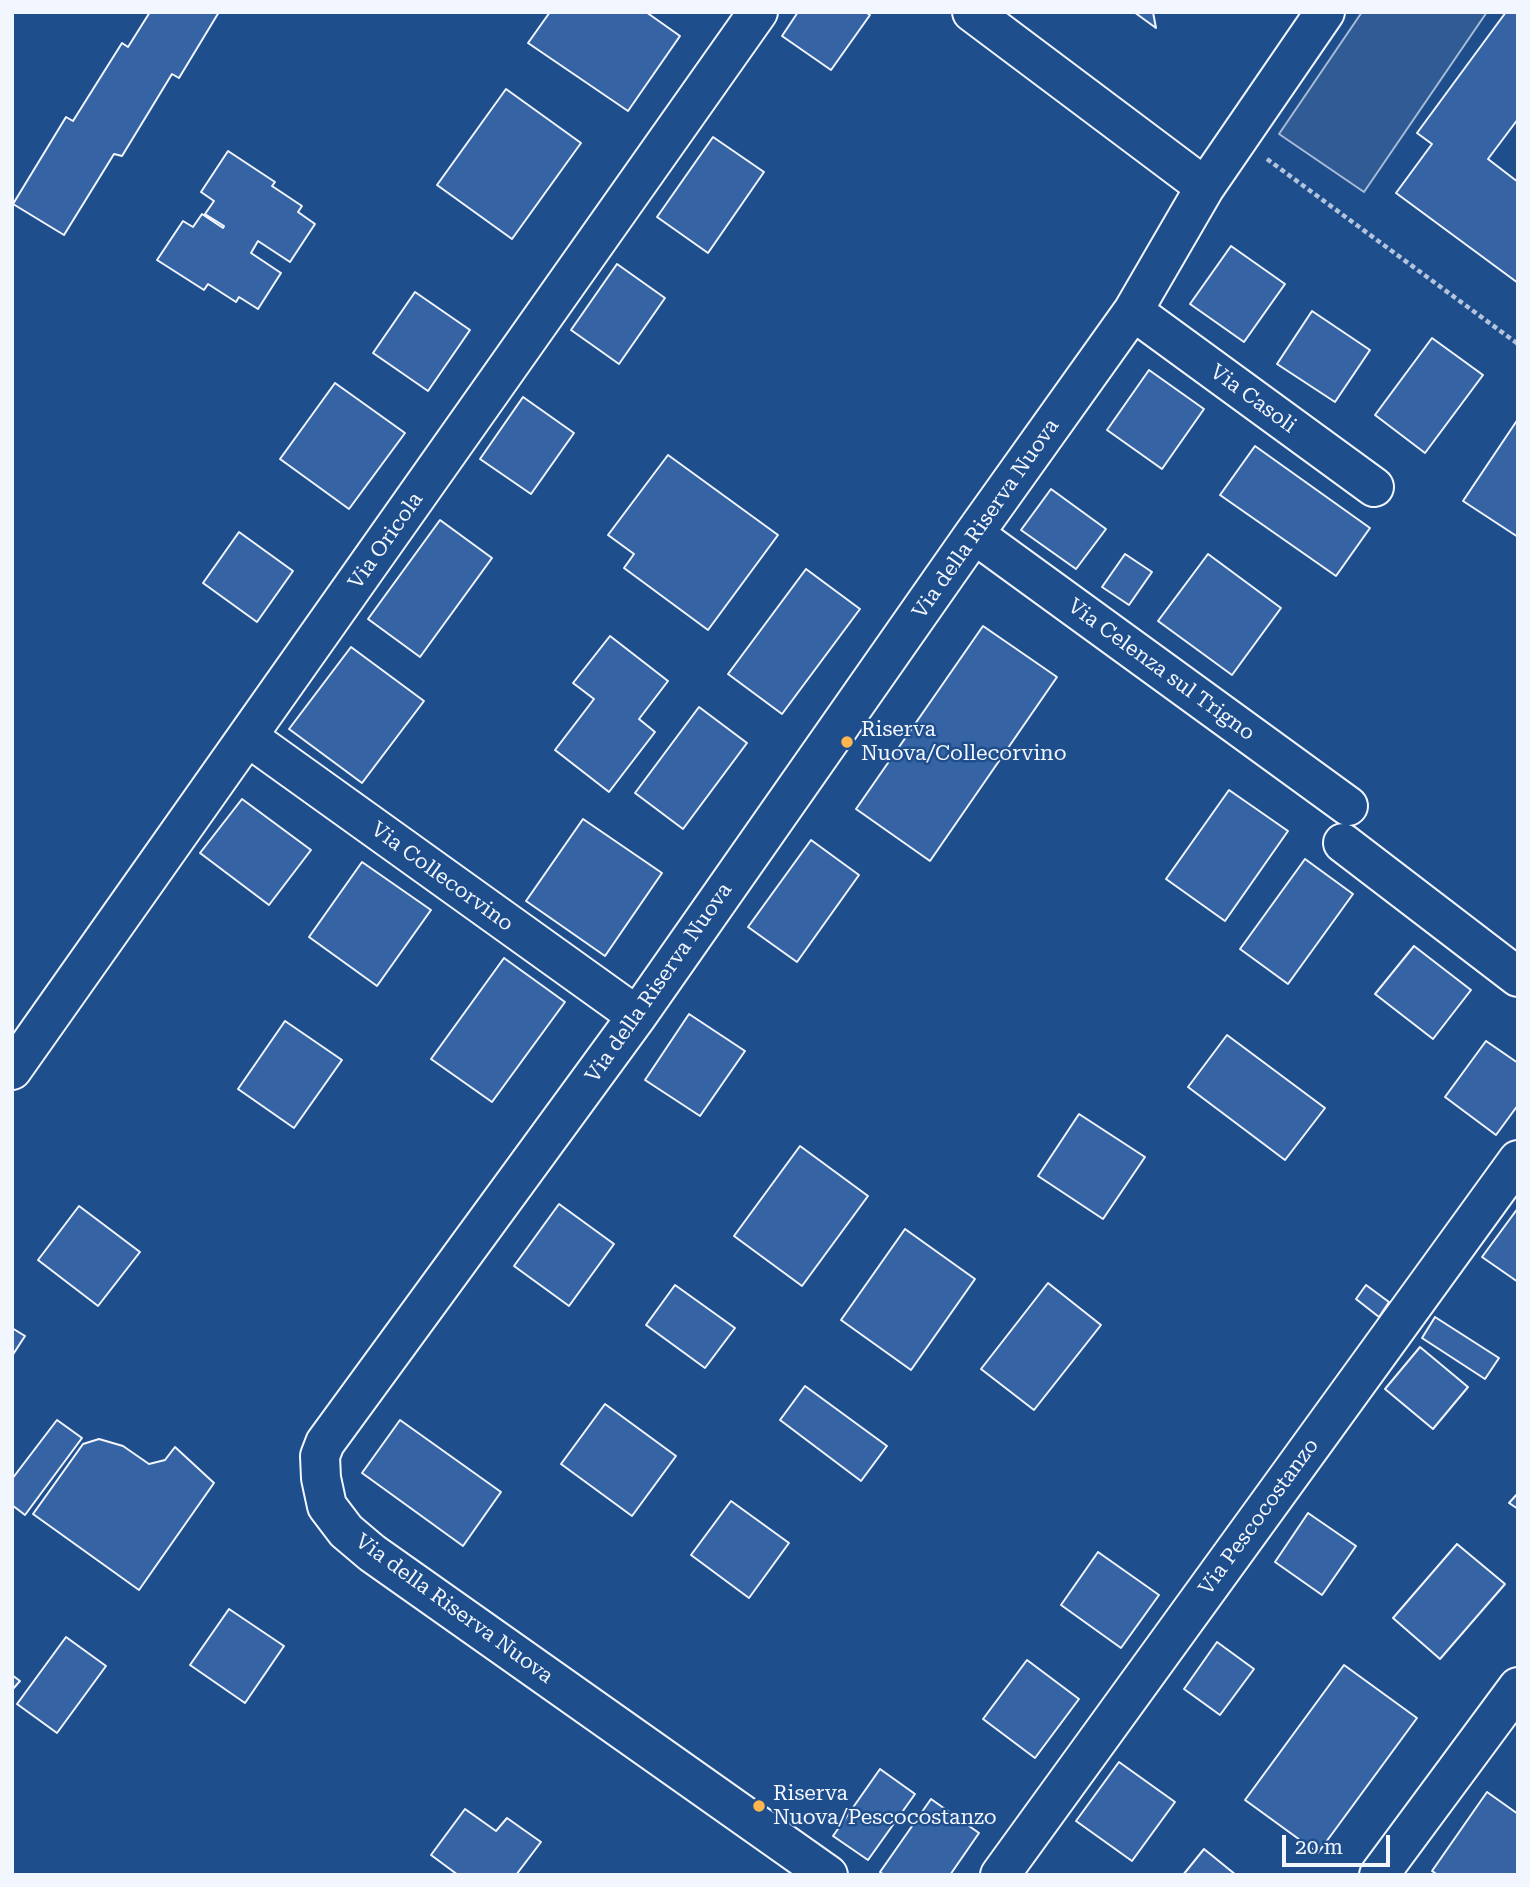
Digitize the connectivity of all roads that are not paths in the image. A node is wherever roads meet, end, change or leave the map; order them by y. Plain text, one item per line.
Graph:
1 (758, 12) edge
2 (972, 12) edge
3 (1325, 12) edge
4 (1205, 187) junction
5 (1133, 311) junction
6 (1374, 487) dead end
7 (974, 534) junction
8 (248, 737) junction
9 (1348, 806) dead end
10 (1343, 843) dead end
11 (1518, 977) edge
12 (637, 1016) junction
13 (12, 1070) edge
14 (1518, 1160) edge
15 (1518, 1687) edge
16 (828, 1875) edge
17 (1000, 1875) edge
18 (1379, 1875) edge

1 - 8 street, Via Oricola
2 - 4 street
3 - 4 street, Via della Riserva Nuova
4 - 5 street, Via della Riserva Nuova
5 - 6 street, Via Casoli
5 - 7 street, Via della Riserva Nuova
7 - 9 street, Via Celenza sul Trigno
7 - 12 street, Via della Riserva Nuova
8 - 12 street, Via Collecorvino
8 - 13 street, Via Oricola
10 - 11 street
12 - 16 street, Via della Riserva Nuova
14 - 17 street, Via Pescocostanzo
15 - 18 street

